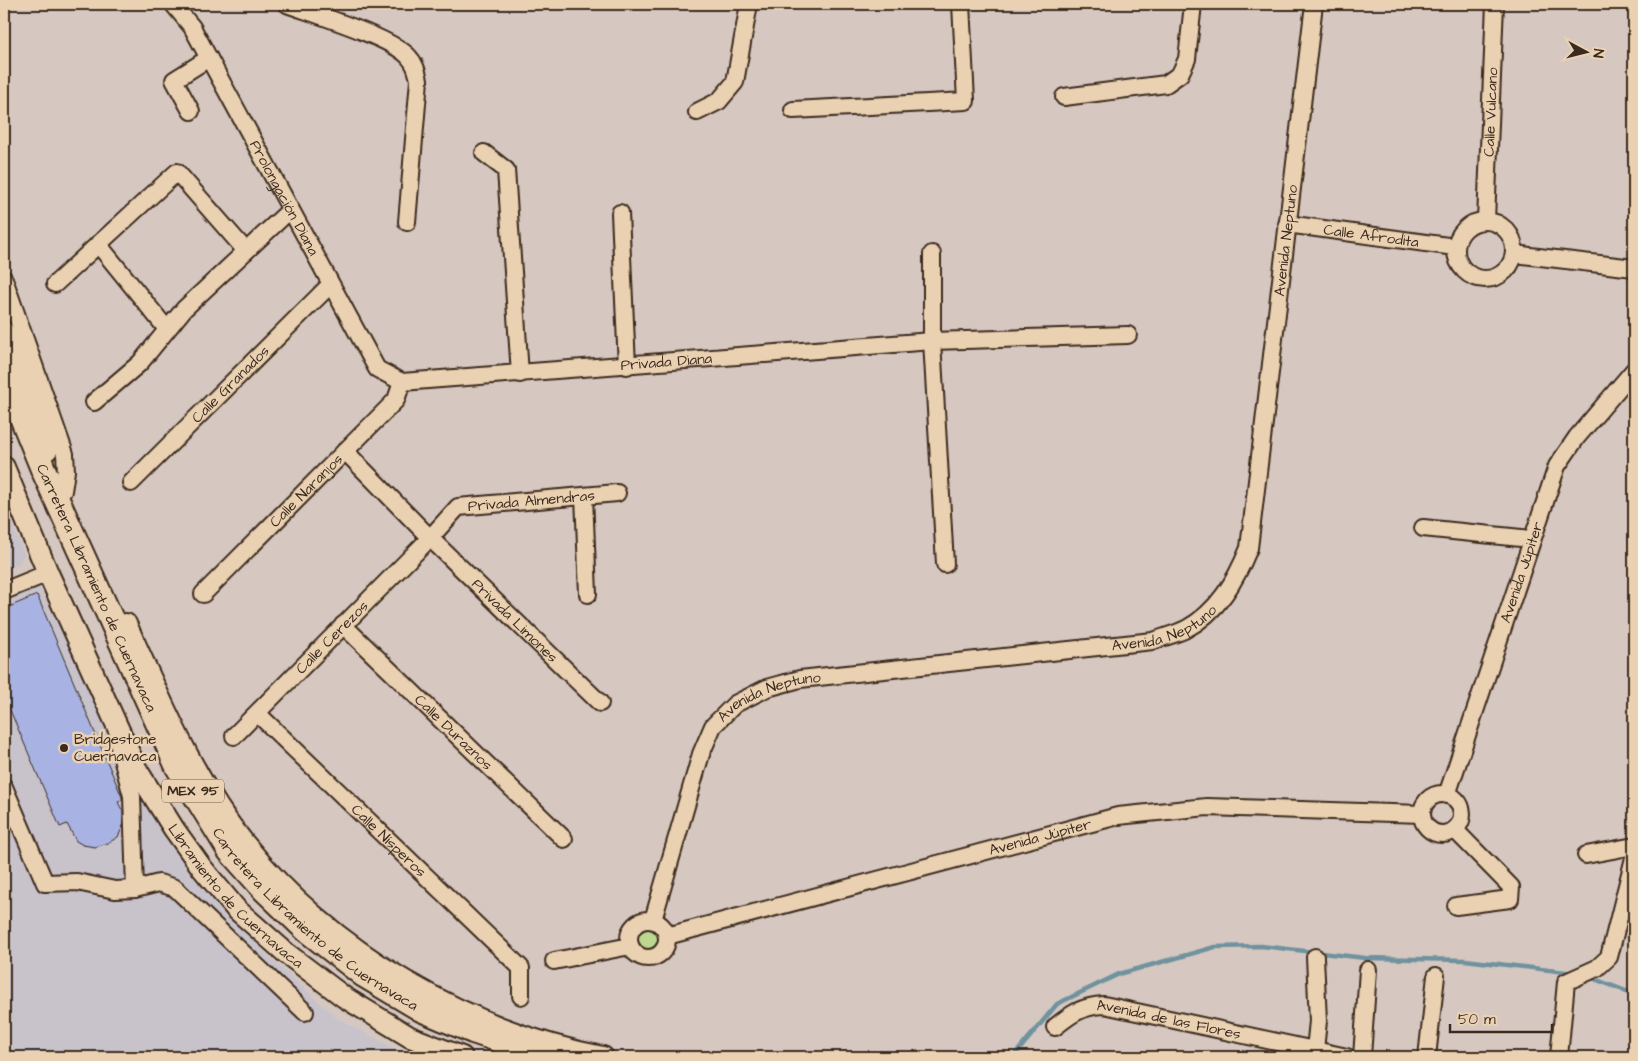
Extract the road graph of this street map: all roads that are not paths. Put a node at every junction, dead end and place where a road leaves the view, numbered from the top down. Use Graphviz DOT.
graph roads {
  1 [pos="173,4"];
  2 [pos="287,4"];
  3 [pos="749,4"];
  4 [pos="961,4"];
  5 [pos="1192,4"];
  6 [pos="1314,4"];
  7 [pos="1495,4"];
  8 [pos="209,58"];
  9 [pos="1064,97"];
  10 [pos="793,110"];
  11 [pos="191,111"];
  12 [pos="697,112"];
  13 [pos="484,153"];
  14 [pos="290,210"];
  15 [pos="620,213"];
  16 [pos="1486,220"];
  17 [pos="407,222"];
  18 [pos="1286,224"];
  19 [pos="98,244"];
  20 [pos="1455,247"];
  21 [pos="246,251"];
  22 [pos="932,254"];
  23 [pos="1514,254"];
  24 [pos="1634,268"];
  25 [pos="4,279"];
  26 [pos="55,284"];
  27 [pos="330,285"];
  28 [pos="166,328"];
  29 [pos="4,332"];
  30 [pos="1128,335"];
  31 [pos="932,341"];
  32 [pos="626,366"];
  33 [pos="1634,370"];
  34 [pos="4,373"];
  35 [pos="520,374"];
  36 [pos="402,382"];
  37 [pos="94,402"];
  38 [pos="4,415"];
  39 [pos="345,451"];
  40 [pos="4,467"];
  41 [pos="131,483"];
  42 [pos="63,491"];
  43 [pos="617,493"];
  44 [pos="584,496"];
  45 [pos="1423,528"];
  46 [pos="430,538"];
  47 [pos="1531,539"];
  48 [pos="945,564"];
  49 [pos="48,573"];
  50 [pos="4,591"];
  51 [pos="202,594"];
  52 [pos="588,594"];
  53 [pos="68,616"];
  54 [pos="343,625"];
  55 [pos="600,703"];
  56 [pos="258,714"];
  57 [pos="234,736"];
  58 [pos="4,787"];
  59 [pos="1447,795"];
  60 [pos="1422,814"];
  61 [pos="1455,830"];
  62 [pos="564,839"];
  63 [pos="1634,846"];
  64 [pos="1586,855"];
  65 [pos="1634,858"];
  66 [pos="135,888"];
  67 [pos="1456,906"];
  68 [pos="653,920"];
  69 [pos="668,936"];
  70 [pos="630,946"];
  71 [pos="1315,956"];
  72 [pos="554,961"];
  73 [pos="1368,970"];
  74 [pos="1436,976"];
  75 [pos="520,996"];
  76 [pos="305,1012"];
  77 [pos="1055,1027"];
  78 [pos="1315,1050"];
  79 [pos="462,1057"];
  80 [pos="504,1057"];
  81 [pos="551,1057"];
  82 [pos="603,1057"];
  83 [pos="1347,1057"];
  84 [pos="1362,1057"];
  85 [pos="1427,1057"];
  86 [pos="1558,1057"];
  1 -- 8 [label="street, Prolongación Diana"];
  2 -- 17 [label="street"];
  3 -- 12 [label="street"];
  4 -- 10 [label="street"];
  5 -- 9 [label="street"];
  6 -- 18 [label="street, Avenida Neptuno"];
  7 -- 16 [label="street, Calle Vulcano"];
  8 -- 11 [label="street"];
  8 -- 14 [label="street, Prolongación Diana"];
  13 -- 35 [label="street"];
  14 -- 21 [label="street"];
  14 -- 27 [label="street, Prolongación Diana"];
  15 -- 32 [label="street"];
  16 -- 20 [label="street"];
  16 -- 23 [label="street"];
  18 -- 20 [label="street, Calle Afrodita"];
  18 -- 68 [label="street, Avenida Neptuno"];
  19 -- 21 [label="street"];
  19 -- 26 [label="street"];
  19 -- 28 [label="street"];
  20 -- 23 [label="street"];
  21 -- 28 [label="street"];
  22 -- 31 [label="street"];
  23 -- 24 [label="street"];
  25 -- 42 [label="street"];
  27 -- 36 [label="street, Prolongación Diana"];
  27 -- 41 [label="street, Calle Granados"];
  28 -- 37 [label="street"];
  29 -- 42 [label="main road, MEX 95"];
  30 -- 31 [label="street, Privada Diana"];
  31 -- 32 [label="street, Privada Diana"];
  31 -- 48 [label="street"];
  32 -- 35 [label="street, Privada Diana"];
  33 -- 47 [label="street, Avenida Júpiter"];
  34 -- 81 [label="highway, Carretera Libramiento de Cuernavaca / MEX 95"];
  35 -- 36 [label="street, Privada Diana"];
  36 -- 39 [label="street, Calle Naranjos"];
  38 -- 80 [label="highway, Carretera Libramiento de Cuernavaca / MEX 95"];
  39 -- 46 [label="street, Privada Limones"];
  39 -- 51 [label="street, Calle Naranjos"];
  40 -- 49 [label="main road, Libramiento de Cuernavaca / MEX 95"];
  42 -- 82 [label="main road, MEX 95"];
  43 -- 44 [label="street, Privada Almendras"];
  44 -- 46 [label="street, Privada Almendras"];
  44 -- 52 [label="street"];
  45 -- 47 [label="street"];
  46 -- 54 [label="street, Calle Cerezos"];
  46 -- 55 [label="street, Privada Limones"];
  47 -- 59 [label="street, Avenida Júpiter"];
  49 -- 50 [label="street"];
  49 -- 53 [label="main road, Libramiento de Cuernavaca / MEX 95"];
  53 -- 66 [label="street"];
  53 -- 79 [label="main road, Libramiento de Cuernavaca / MEX 95"];
  54 -- 56 [label="street, Calle Cerezos"];
  54 -- 62 [label="street, Calle Duraznos"];
  56 -- 57 [label="street, Calle Cerezos"];
  56 -- 75 [label="street, Calle Nísperos"];
  58 -- 66 [label="street"];
  59 -- 60 [label="street"];
  59 -- 61 [label="street"];
  60 -- 61 [label="street"];
  60 -- 69 [label="street, Avenida Júpiter"];
  61 -- 67 [label="street"];
  63 -- 64 [label="street"];
  65 -- 86 [label="street"];
  66 -- 76 [label="street"];
  68 -- 69 [label="street"];
  68 -- 70 [label="street"];
  69 -- 70 [label="street"];
  70 -- 72 [label="street"];
  71 -- 78 [label="street"];
  73 -- 84 [label="street"];
  74 -- 85 [label="street"];
  77 -- 78 [label="street, Avenida de las Flores"];
  78 -- 83 [label="street, Avenida de las Flores"];
}
